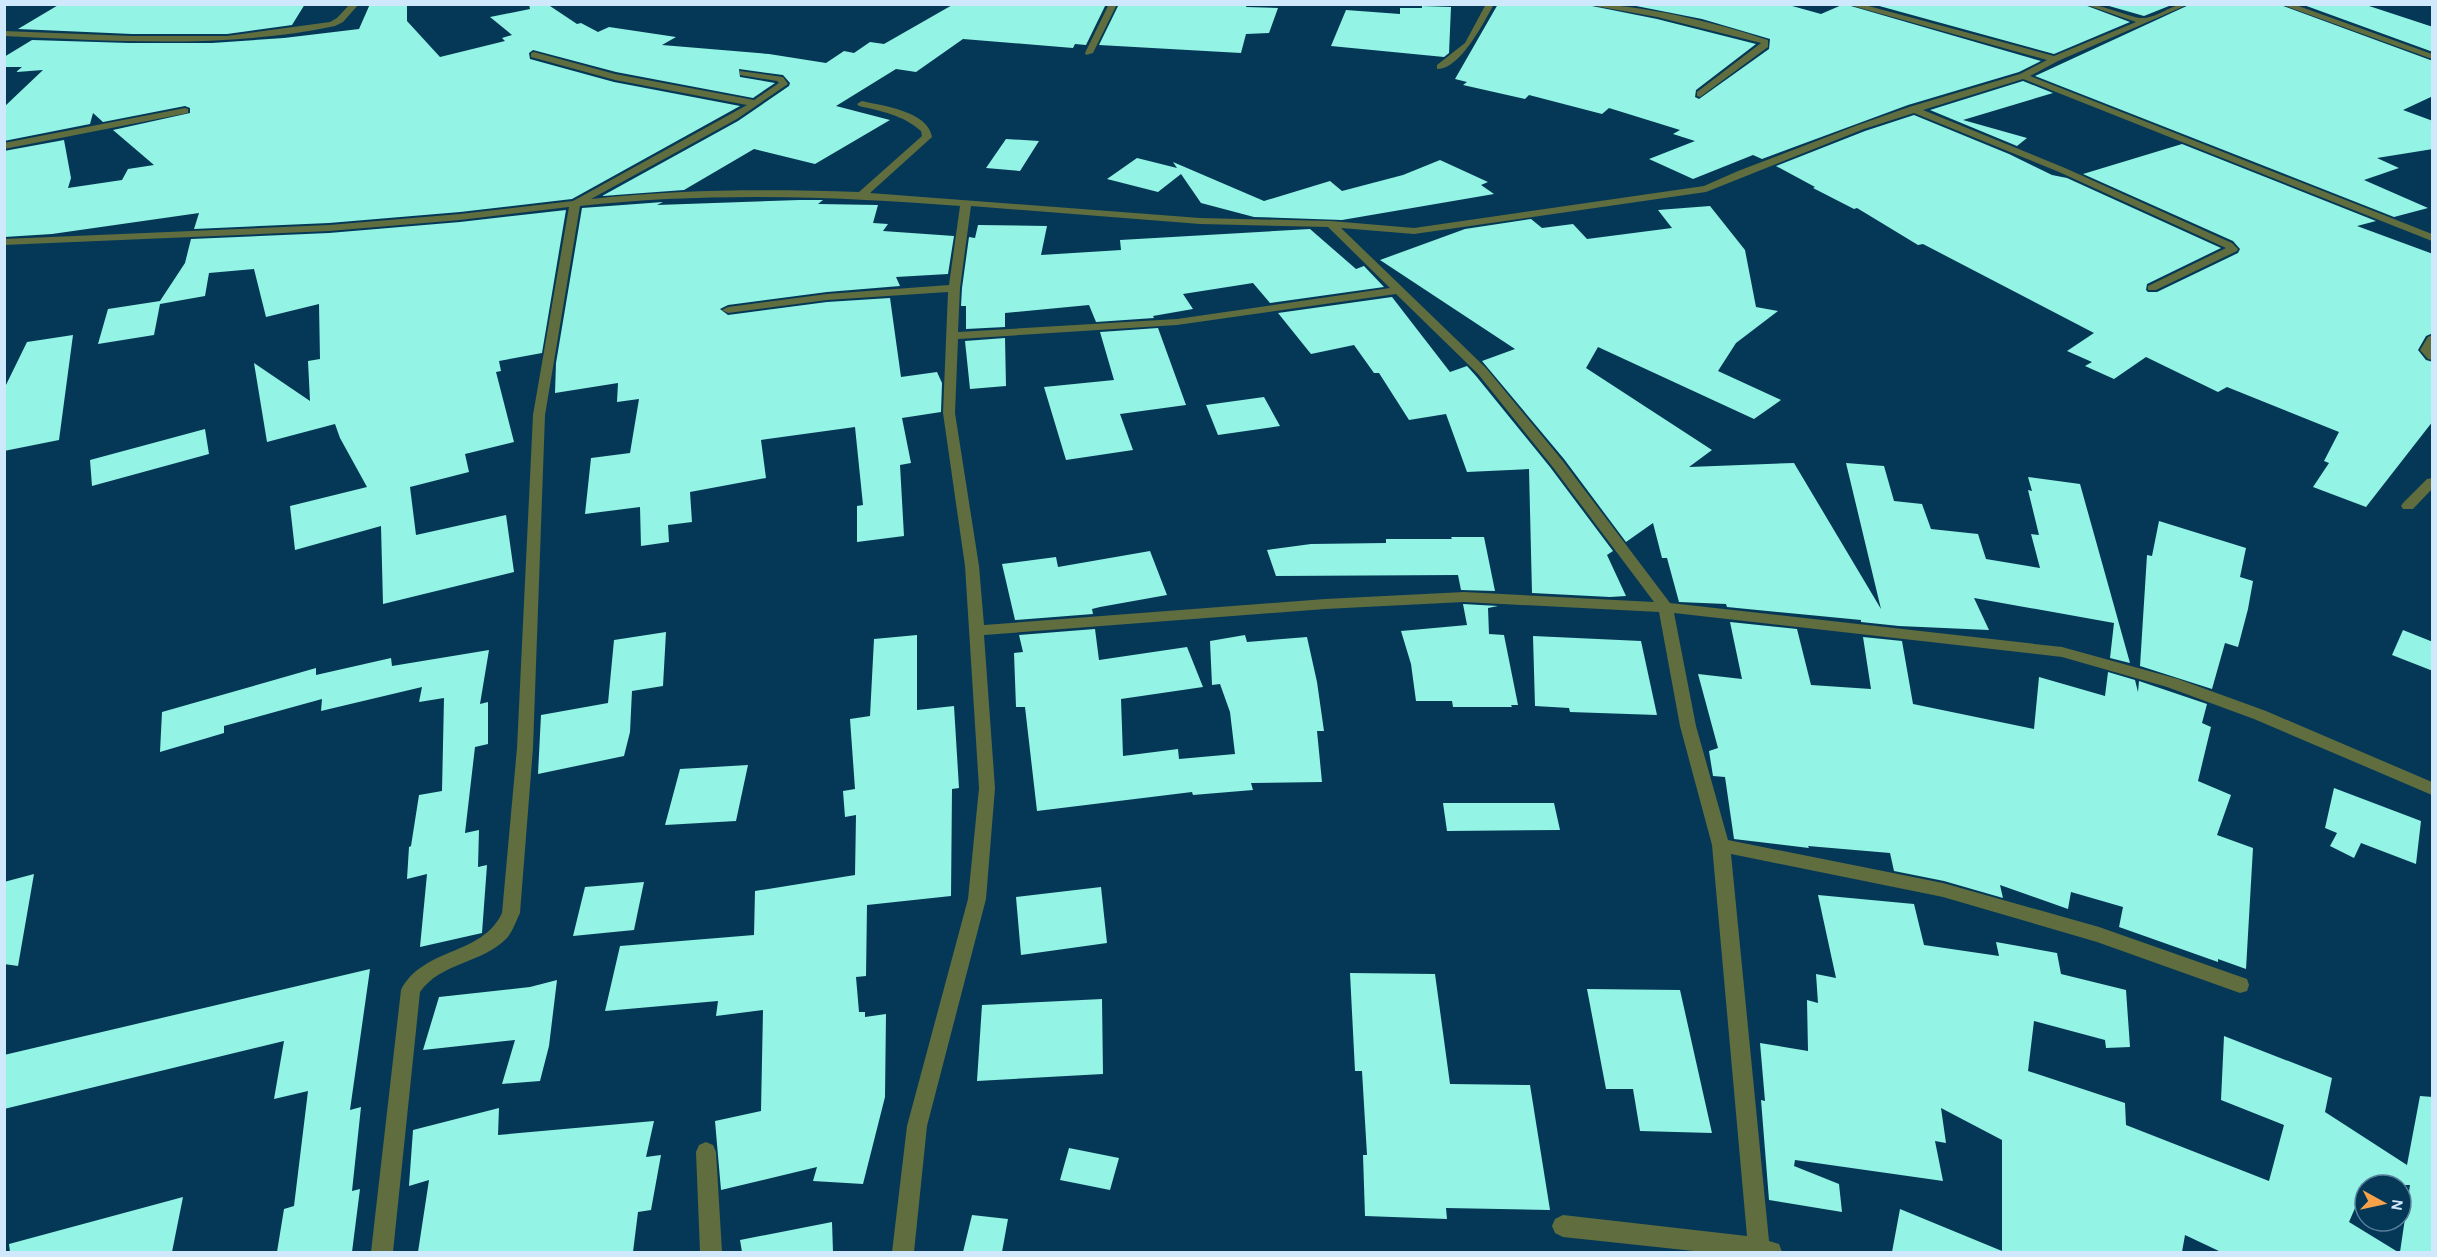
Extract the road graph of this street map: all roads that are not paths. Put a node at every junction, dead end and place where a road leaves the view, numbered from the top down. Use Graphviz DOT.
graph roads {
  1 [pos="355,4"];
  2 [pos="1113,4"];
  3 [pos="1490,4"];
  4 [pos="1588,4"];
  5 [pos="1850,4"];
  6 [pos="2088,4"];
  7 [pos="2185,4"];
  8 [pos="2284,4"];
  9 [pos="2143,21"];
  10 [pos="4,33"];
  11 [pos="1089,53"];
  12 [pos="534,55"];
  13 [pos="2433,57"];
  14 [pos="2055,59"];
  15 [pos="1440,67"];
  16 [pos="743,73"];
  17 [pos="2023,76"];
  18 [pos="1700,94"];
  19 [pos="753,103"];
  20 [pos="862,104"];
  21 [pos="1912,109"];
  22 [pos="185,111"];
  23 [pos="4,146"];
  24 [pos="861,195"];
  25 [pos="966,203"];
  26 [pos="575,204"];
  27 [pos="1331,224"];
  28 [pos="2432,238"];
  29 [pos="4,242"];
  30 [pos="954,288"];
  31 [pos="2152,288"];
  32 [pos="1397,290"];
  33 [pos="728,310"];
  34 [pos="953,336"];
  35 [pos="2433,339"];
  36 [pos="2433,356"];
  37 [pos="2433,482"];
  38 [pos="2408,506"];
  39 [pos="1666,607"];
  40 [pos="977,631"];
  41 [pos="2433,789"];
  42 [pos="1721,845"];
  43 [pos="2240,985"];
  44 [pos="706,1152"];
  45 [pos="1563,1226"];
  46 [pos="1763,1251"];
  47 [pos="382,1252"];
  48 [pos="711,1252"];
  49 [pos="903,1252"];
  1 -- 10 [label="street"];
  2 -- 11 [label="street"];
  3 -- 15 [label="street"];
  4 -- 18 [label="street"];
  5 -- 14 [label="street"];
  6 -- 9 [label="street"];
  7 -- 9 [label="street"];
  8 -- 13 [label="street"];
  9 -- 14 [label="street"];
  12 -- 19 [label="street"];
  14 -- 17 [label="street"];
  16 -- 19 [label="street"];
  17 -- 21 [label="street"];
  17 -- 28 [label="street"];
  19 -- 26 [label="street"];
  20 -- 24 [label="street"];
  21 -- 27 [label="street"];
  21 -- 31 [label="street"];
  22 -- 23 [label="street"];
  24 -- 25 [label="street"];
  24 -- 26 [label="street"];
  25 -- 27 [label="street"];
  25 -- 30 [label="street"];
  26 -- 29 [label="street"];
  26 -- 47 [label="street"];
  27 -- 32 [label="street"];
  30 -- 33 [label="street"];
  30 -- 34 [label="street"];
  32 -- 34 [label="street"];
  32 -- 39 [label="street"];
  34 -- 40 [label="street"];
  35 -- 36 [label="street"];
  37 -- 38 [label="street"];
  39 -- 40 [label="street"];
  39 -- 41 [label="street"];
  39 -- 42 [label="street"];
  40 -- 49 [label="street"];
  42 -- 43 [label="street"];
  42 -- 46 [label="street"];
  44 -- 48 [label="street"];
  45 -- 46 [label="street"];
}
